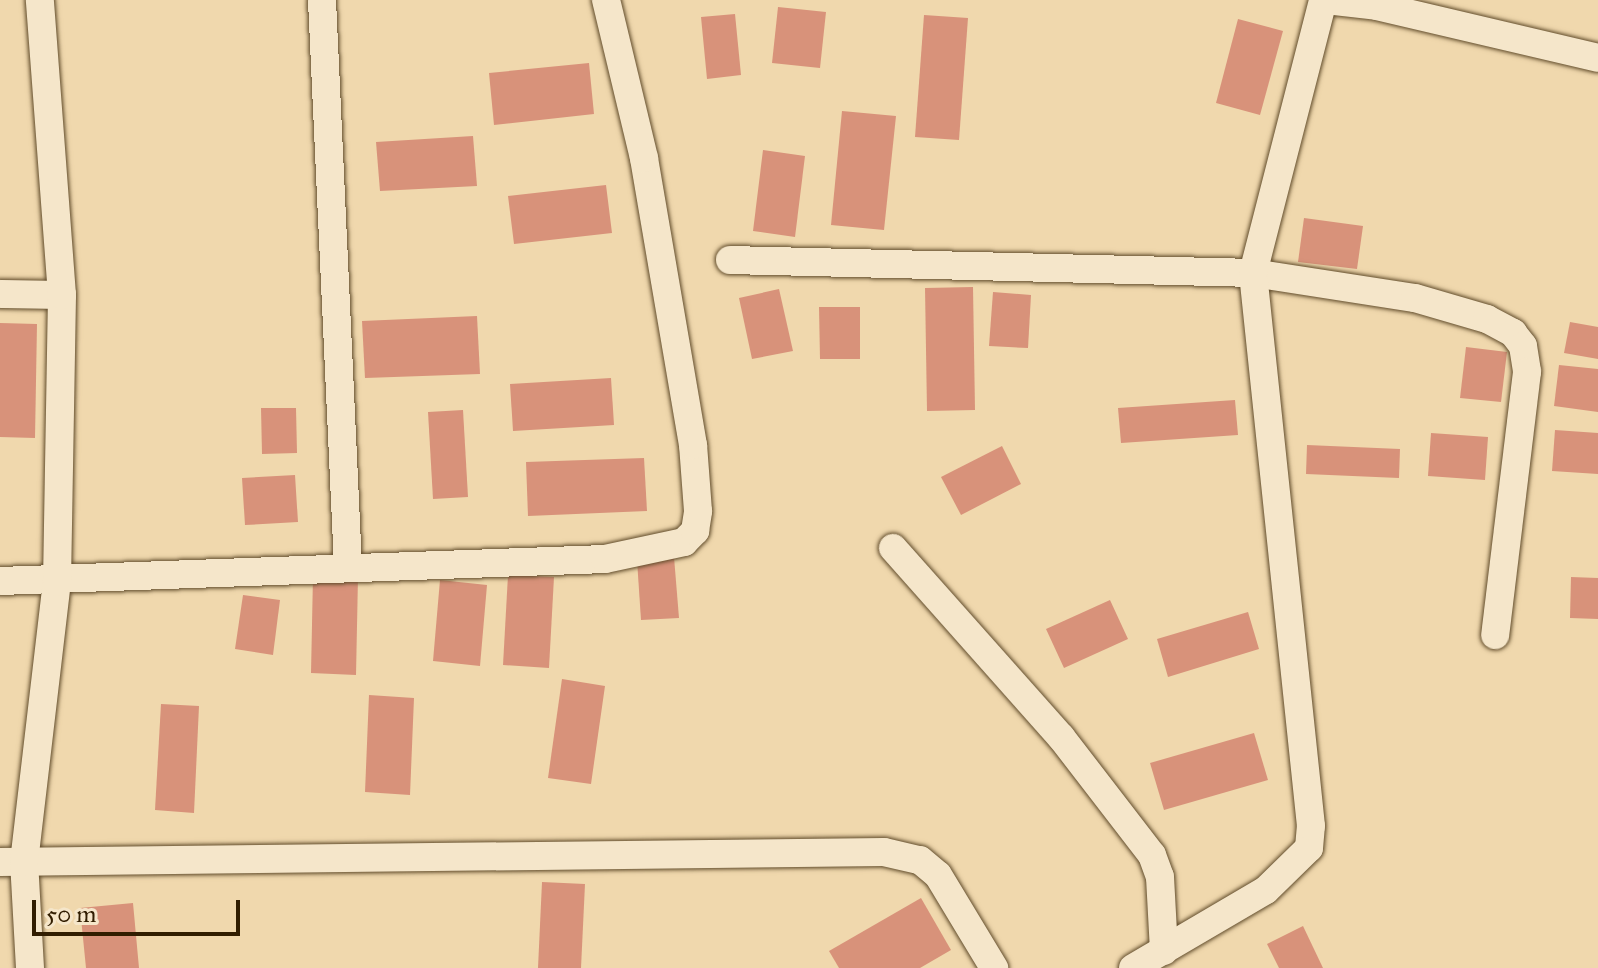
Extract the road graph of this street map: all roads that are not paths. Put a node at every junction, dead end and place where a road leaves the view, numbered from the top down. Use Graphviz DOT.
graph roads {
  1 [pos="40,0"];
  2 [pos="322,0"];
  3 [pos="606,0"];
  4 [pos="1324,0"];
  5 [pos="1377,3"];
  6 [pos="1598,58"];
  7 [pos="730,260"];
  8 [pos="1253,273"];
  9 [pos="0,294"];
  10 [pos="62,295"];
  11 [pos="893,548"];
  12 [pos="348,567"];
  13 [pos="0,581"];
  14 [pos="57,582"];
  15 [pos="1495,635"];
  16 [pos="12,862"];
  17 [pos="1164,951"];
  18 [pos="30,968"];
  19 [pos="994,968"];
  20 [pos="1133,968"];
  1 -- 10 [label="street"];
  2 -- 12 [label="street"];
  3 -- 12 [label="street"];
  4 -- 5 [label="street"];
  4 -- 8 [label="street"];
  5 -- 6 [label="street"];
  7 -- 8 [label="street"];
  8 -- 15 [label="street"];
  8 -- 17 [label="street"];
  9 -- 10 [label="street"];
  10 -- 14 [label="street"];
  11 -- 17 [label="street"];
  12 -- 14 [label="street"];
  13 -- 14 [label="street"];
  14 -- 16 [label="street"];
  16 -- 18 [label="street"];
  16 -- 19 [label="street"];
  17 -- 20 [label="street"];
}
